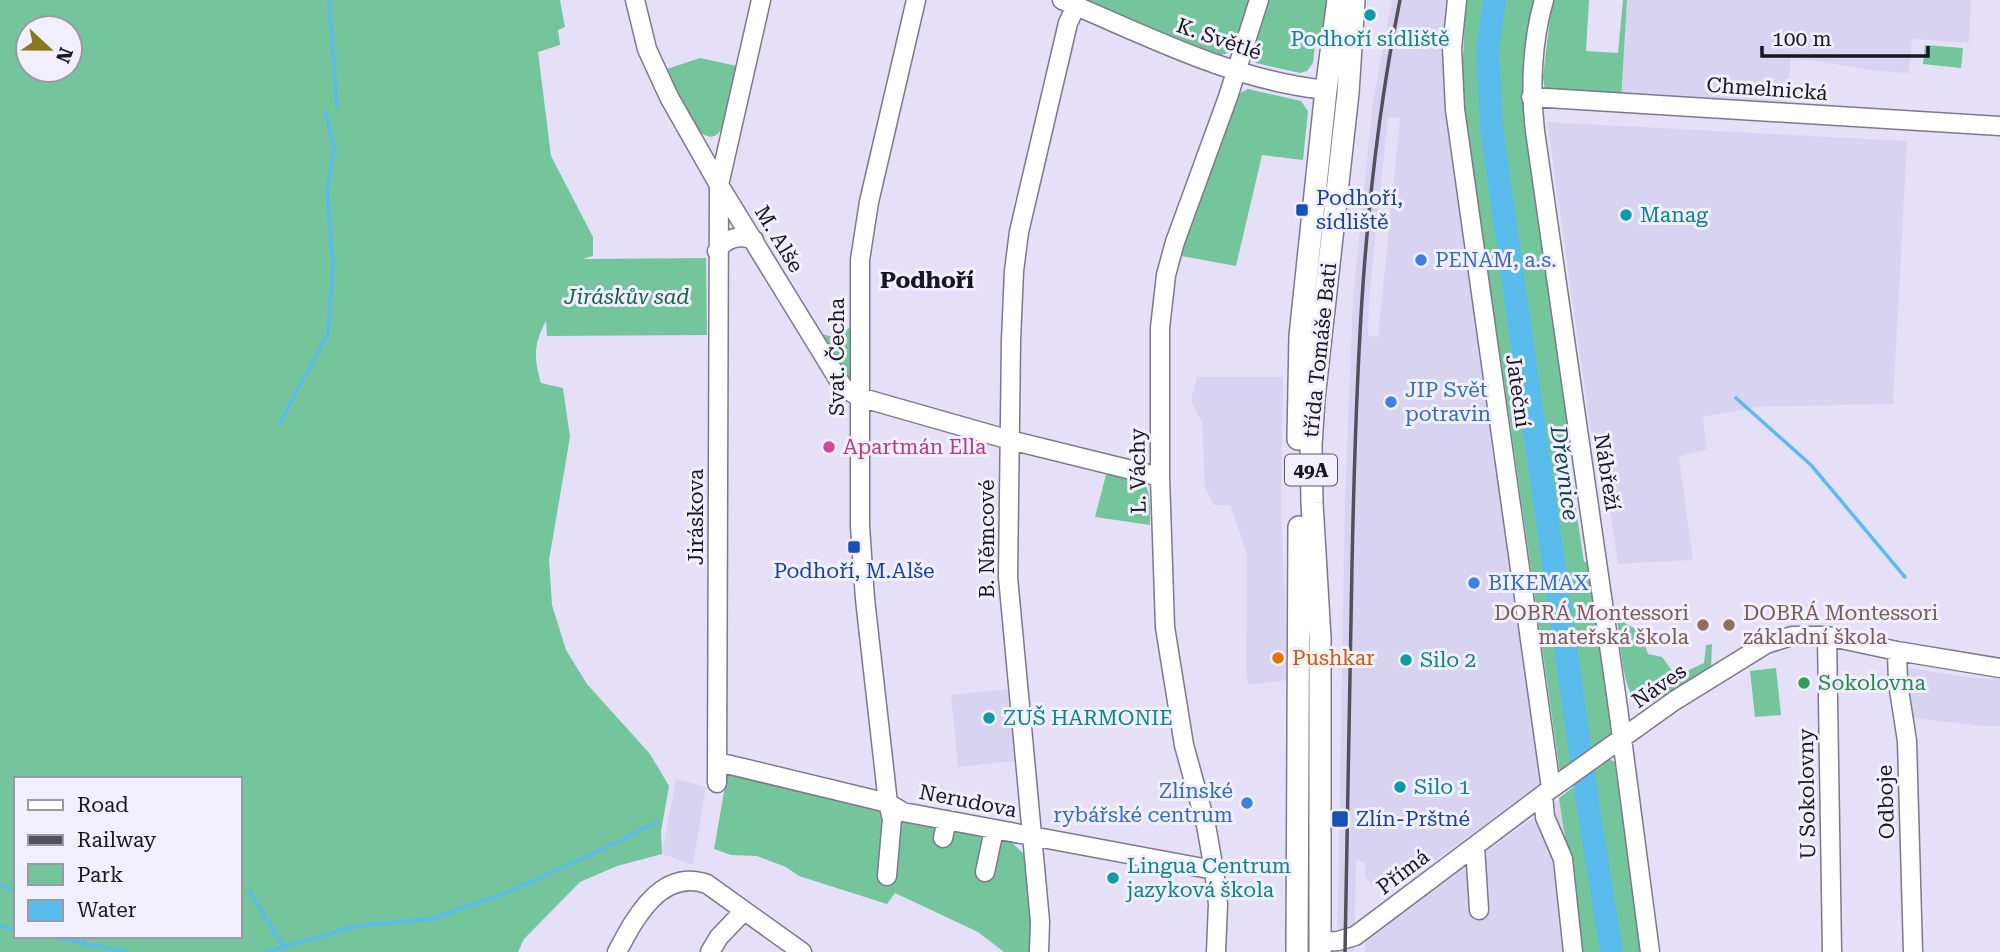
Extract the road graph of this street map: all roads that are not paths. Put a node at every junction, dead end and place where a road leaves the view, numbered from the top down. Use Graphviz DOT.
graph roads {
  1 [pos="635,0"];
  2 [pos="761,0"];
  3 [pos="916,0"];
  4 [pos="1259,0"];
  5 [pos="1338,0"];
  6 [pos="1354,0"];
  7 [pos="1457,0"];
  8 [pos="1544,0"];
  9 [pos="1069,3"];
  10 [pos="1236,72"];
  11 [pos="1326,90"];
  12 [pos="1348,93"];
  13 [pos="1531,97"];
  14 [pos="2000,126"];
  15 [pos="732,128"];
  16 [pos="688,132"];
  17 [pos="719,185"];
  18 [pos="754,240"];
  19 [pos="717,251"];
  20 [pos="859,397"];
  21 [pos="1010,440"];
  22 [pos="1160,477"];
  23 [pos="1827,636"];
  24 [pos="1897,651"];
  25 [pos="2000,662"];
  26 [pos="1980,666"];
  27 [pos="2000,668"];
  28 [pos="1615,744"];
  29 [pos="718,762"];
  30 [pos="717,783"];
  31 [pos="1551,788"];
  32 [pos="888,803"];
  33 [pos="994,830"];
  34 [pos="1032,837"];
  35 [pos="1475,846"];
  36 [pos="1214,870"];
  37 [pos="985,872"];
  38 [pos="887,876"];
  39 [pos="1479,910"];
  40 [pos="743,912"];
  41 [pos="1298,947"];
  42 [pos="1321,947"];
  43 [pos="617,952"];
  44 [pos="709,952"];
  45 [pos="802,952"];
  46 [pos="1039,952"];
  47 [pos="1216,952"];
  48 [pos="1573,952"];
  49 [pos="1650,952"];
  50 [pos="1832,952"];
  51 [pos="1913,952"];
  1 -- 16 [label="street, M. Alše"];
  2 -- 15 [label="street, Jiráskova"];
  3 -- 20 [label="street, Svat. Čecha"];
  4 -- 10 [label="street, L. Váchy"];
  5 -- 11 [label="main road, třída Tomáše Bati / 49A"];
  6 -- 12 [label="main road, třída Tomáše Bati / 49A"];
  7 -- 31 [label="street, Jateční"];
  8 -- 13 [label="street, Nábřeží"];
  9 -- 10 [label="street, K. Světlé"];
  9 -- 21 [label="street, B. Němcové"];
  10 -- 11 [label="street, K. Světlé"];
  10 -- 22 [label="street, L. Váchy"];
  11 -- 12 [label="main road"];
  11 -- 41 [label="main road, třída Tomáše Bati / 49A"];
  12 -- 42 [label="main road, třída Tomáše Bati / 49A"];
  13 -- 14 [label="street, Chmelnická"];
  13 -- 28 [label="street, Nábřeží"];
  15 -- 16 [label="street"];
  15 -- 17 [label="street, Jiráskova"];
  16 -- 17 [label="street, M. Alše"];
  17 -- 18 [label="street, M. Alše"];
  17 -- 19 [label="street, Jiráskova"];
  18 -- 19 [label="street"];
  18 -- 20 [label="street, M. Alše"];
  19 -- 29 [label="street, Jiráskova"];
  20 -- 21 [label="street, M. Alše"];
  20 -- 32 [label="street, Svat. Čecha"];
  21 -- 22 [label="street, M. Alše"];
  21 -- 34 [label="street, B. Němcové"];
  22 -- 36 [label="street, L. Váchy"];
  23 -- 24 [label="street, Náves"];
  23 -- 28 [label="street, Náves"];
  23 -- 50 [label="street, U Sokolovny"];
  24 -- 26 [label="street, Náves"];
  24 -- 51 [label="street, Odboje"];
  25 -- 26 [label="street, Náves"];
  26 -- 27 [label="street, Náves"];
  28 -- 31 [label="street, Přímá"];
  28 -- 49 [label="street, Nábřeží"];
  29 -- 30 [label="street, Jiráskova"];
  29 -- 32 [label="street, Nerudova"];
  31 -- 35 [label="street, Přímá"];
  31 -- 48 [label="street, Jateční"];
  32 -- 33 [label="street, Nerudova"];
  32 -- 38 [label="street, Svat. Čecha"];
  33 -- 34 [label="street, Nerudova"];
  33 -- 37 [label="street"];
  34 -- 36 [label="street, Nerudova"];
  34 -- 46 [label="street, B. Němcové"];
  35 -- 39 [label="street"];
  35 -- 42 [label="street, Přímá"];
  36 -- 47 [label="street, L. Váchy"];
  40 -- 43 [label="street"];
  40 -- 44 [label="street"];
  40 -- 45 [label="street"];
  41 -- 42 [label="main road"];
}
